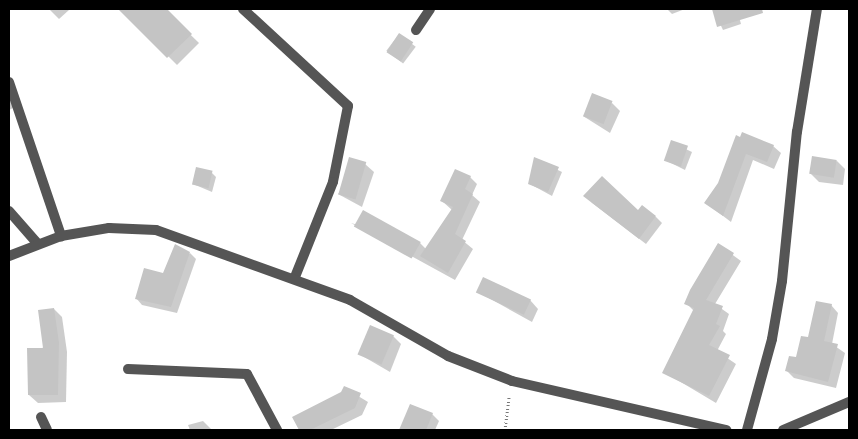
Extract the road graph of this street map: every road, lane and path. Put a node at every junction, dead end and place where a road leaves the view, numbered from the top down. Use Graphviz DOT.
graph roads {
  1 [pos="243,9"];
  2 [pos="430,9"];
  3 [pos="817,9"];
  4 [pos="416,30"];
  5 [pos="9,82"];
  6 [pos="9,211"];
  7 [pos="61,236"];
  8 [pos="37,243"];
  9 [pos="9,256"];
  10 [pos="295,277"];
  11 [pos="128,369"];
  12 [pos="512,381"];
  13 [pos="849,402"];
  14 [pos="41,417"];
  15 [pos="47,430"];
  16 [pos="276,430"];
  17 [pos="505,430"];
  18 [pos="726,430"];
  19 [pos="747,430"];
  20 [pos="784,430"];
  1 -- 10 [label="street"];
  2 -- 4 [label="street"];
  3 -- 19 [label="street"];
  5 -- 7 [label="street"];
  6 -- 8 [label="street"];
  7 -- 8 [label="street"];
  7 -- 10 [label="street"];
  8 -- 9 [label="street"];
  10 -- 12 [label="street"];
  11 -- 16 [label="street"];
  12 -- 17 [label="path"];
  12 -- 18 [label="street"];
  13 -- 20 [label="street"];
  14 -- 15 [label="street"];
}
